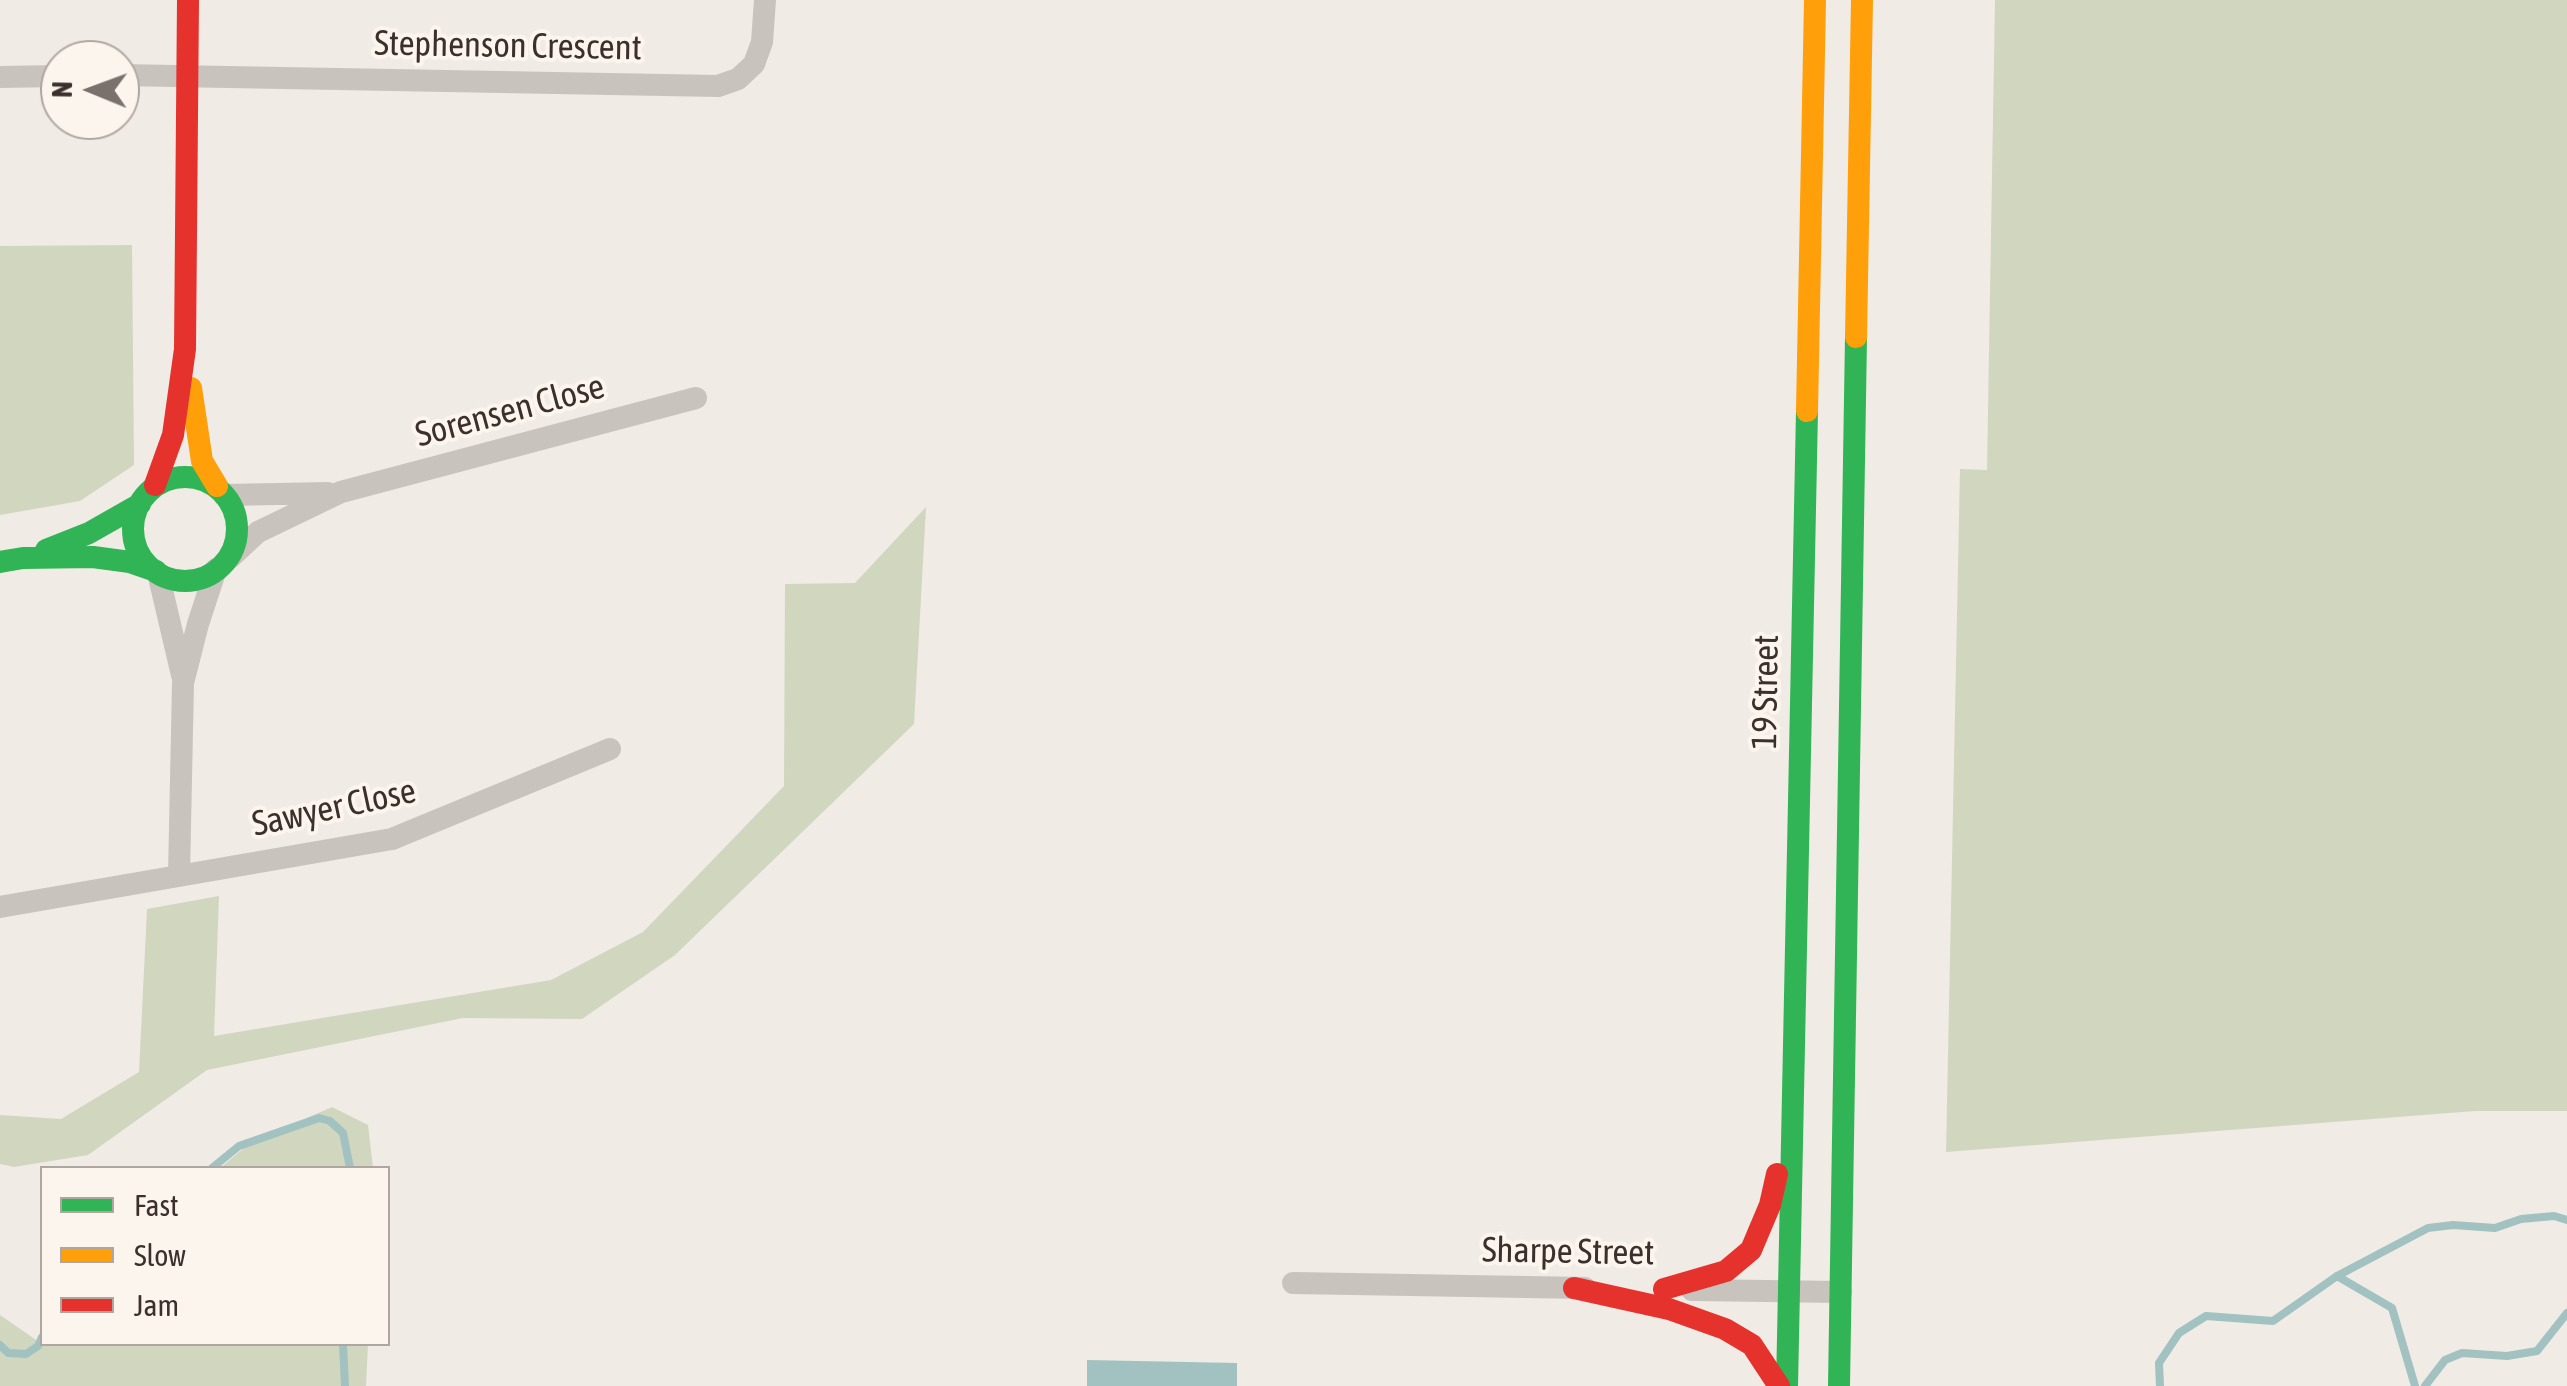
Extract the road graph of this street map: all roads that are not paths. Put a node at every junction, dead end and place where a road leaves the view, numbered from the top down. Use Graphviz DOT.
graph roads {
  1 [pos="188,0"];
  2 [pos="766,0"];
  3 [pos="1815,0"];
  4 [pos="1862,0"];
  5 [pos="188,75"];
  6 [pos="40,76"];
  7 [pos="140,76"];
  8 [pos="0,77"];
  9 [pos="185,348"];
  10 [pos="696,398"];
  11 [pos="155,485"];
  12 [pos="220,490"];
  13 [pos="341,492"];
  14 [pos="140,504"];
  15 [pos="12,560"];
  16 [pos="223,564"];
  17 [pos="157,572"];
  18 [pos="183,684"];
  19 [pos="610,749"];
  20 [pos="179,875"];
  21 [pos="0,907"];
  22 [pos="1792,1096"];
  23 [pos="1294,1283"];
  24 [pos="1574,1288"];
  25 [pos="1664,1289"];
  26 [pos="1788,1292"];
  27 [pos="1841,1292"];
  28 [pos="1783,1386"];
  29 [pos="1839,1386"];
  1 -- 5 [label="main road"];
  2 -- 5 [label="street, Stephenson Crescent"];
  3 -- 22 [label="main road, 19 Street"];
  4 -- 27 [label="main road"];
  5 -- 7 [label="street, Stephenson Crescent"];
  5 -- 9 [label="main road"];
  6 -- 8 [label="street"];
  9 -- 11 [label="main road"];
  9 -- 12 [label="main road"];
  10 -- 13 [label="street, Sorensen Close"];
  11 -- 12 [label="main road"];
  11 -- 14 [label="main road"];
  12 -- 13 [label="street, Sorensen Close"];
  12 -- 16 [label="main road"];
  13 -- 16 [label="street, Sorensen Close"];
  14 -- 15 [label="main road"];
  14 -- 17 [label="main road"];
  15 -- 17 [label="main road"];
  16 -- 17 [label="main road"];
  16 -- 18 [label="street"];
  17 -- 18 [label="street"];
  18 -- 20 [label="street"];
  19 -- 20 [label="street, Sawyer Close"];
  20 -- 21 [label="street, Sawyer Close"];
  22 -- 25 [label="main road"];
  22 -- 26 [label="main road, 19 Street"];
  23 -- 24 [label="street, Sharpe Street"];
  24 -- 25 [label="street, Sharpe Street"];
  24 -- 28 [label="main road"];
  25 -- 26 [label="street, Sharpe Street"];
  26 -- 27 [label="street, Sharpe Street"];
  26 -- 28 [label="main road, 19 Street"];
  27 -- 29 [label="main road"];
}
